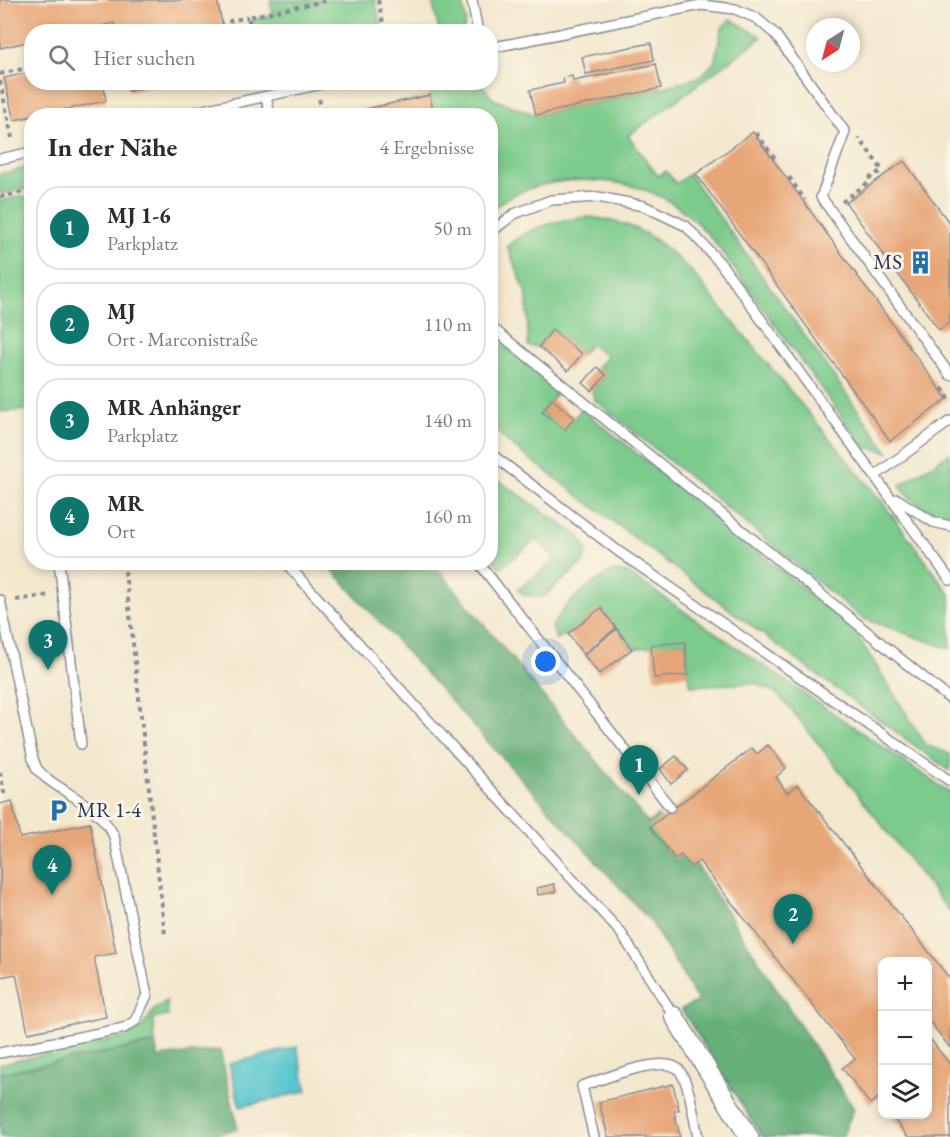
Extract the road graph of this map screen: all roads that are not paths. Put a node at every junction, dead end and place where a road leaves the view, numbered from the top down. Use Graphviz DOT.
graph roads {
  1 [pos="472,0"];
  2 [pos="736,4"];
  3 [pos="476,24"];
  4 [pos="498,46"];
  5 [pos="296,90"];
  6 [pos="266,97"];
  7 [pos="214,108"];
  8 [pos="268,108"];
  9 [pos="24,154"];
  10 [pos="0,159"];
  11 [pos="498,227"];
  12 [pos="498,332"];
  13 [pos="950,375"];
  14 [pos="950,422"];
  15 [pos="498,459"];
  16 [pos="876,475"];
  17 [pos="888,493"];
  18 [pos="950,526"];
  19 [pos="60,570"];
  20 [pos="292,570"];
  21 [pos="484,570"];
  22 [pos="950,580"];
  23 [pos="0,602"];
  24 [pos="950,699"];
  25 [pos="81,744"];
  26 [pos="950,782"];
  27 [pos="670,807"];
  28 [pos="674,1016"];
  29 [pos="0,1053"];
  30 [pos="594,1137"];
  31 [pos="698,1137"];
  32 [pos="749,1137"];
  1 -- 3 [label="lane"];
  2 -- 4 [label="lane"];
  2 -- 13 [label="lane"];
  5 -- 6 [label="lane"];
  6 -- 7 [label="lane"];
  6 -- 8 [label="lane"];
  9 -- 10 [label="lane"];
  11 -- 16 [label="lane"];
  12 -- 24 [label="lane"];
  14 -- 16 [label="lane"];
  15 -- 26 [label="lane"];
  16 -- 17 [label="lane"];
  17 -- 18 [label="lane"];
  17 -- 22 [label="lane"];
  19 -- 25 [label="lane"];
  20 -- 28 [label="lane"];
  21 -- 27 [label="lane"];
  23 -- 29 [label="lane"];
  28 -- 32 [label="street"];
  30 -- 31 [label="lane"];
}
